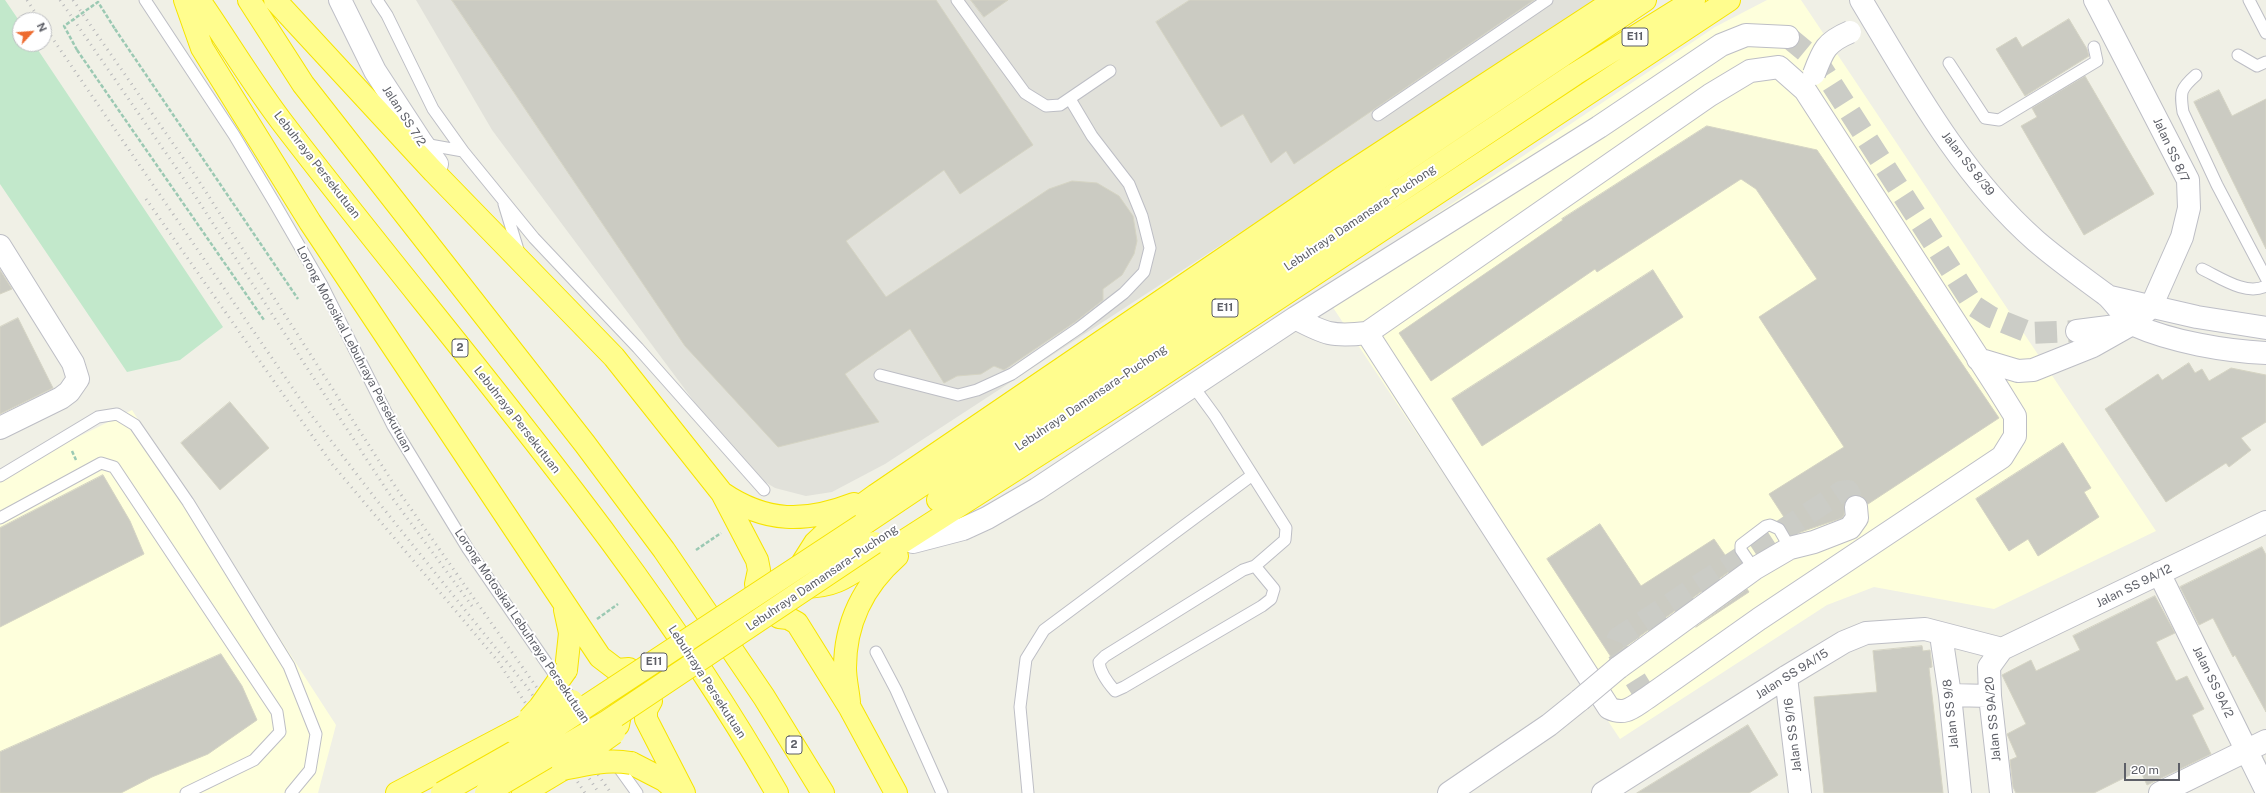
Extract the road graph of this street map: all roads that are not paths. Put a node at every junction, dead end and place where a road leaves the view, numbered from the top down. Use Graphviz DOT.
graph roads {
  1 [pos="145,0"];
  2 [pos="185,0"];
  3 [pos="199,0"];
  4 [pos="249,0"];
  5 [pos="275,0"];
  6 [pos="340,0"];
  7 [pos="377,0"];
  8 [pos="957,0"];
  9 [pos="1547,0"];
  10 [pos="1615,0"];
  11 [pos="1645,0"];
  12 [pos="1694,0"];
  13 [pos="1729,0"];
  14 [pos="1861,0"];
  15 [pos="2095,0"];
  16 [pos="2249,0"];
  17 [pos="1873,19"];
  18 [pos="2266,32"];
  19 [pos="1788,37"];
  20 [pos="2094,47"];
  21 [pos="2238,55"];
  22 [pos="1949,62"];
  23 [pos="2266,62"];
  24 [pos="1110,71"];
  25 [pos="2196,75"];
  26 [pos="1809,82"];
  27 [pos="1070,99"];
  28 [pos="1378,115"];
  29 [pos="422,144"];
  30 [pos="463,151"];
  31 [pos="503,200"];
  32 [pos="274,202"];
  33 [pos="310,222"];
  34 [pos="482,222"];
  35 [pos="0,246"];
  36 [pos="521,261"];
  37 [pos="2202,270"];
  38 [pos="2266,278"];
  39 [pos="2266,286"];
  40 [pos="2110,297"];
  41 [pos="2151,307"];
  42 [pos="1295,318"];
  43 [pos="2132,324"];
  44 [pos="2266,328"];
  45 [pos="2077,331"];
  46 [pos="1367,333"];
  47 [pos="2266,353"];
  48 [pos="1978,359"];
  49 [pos="2026,371"];
  50 [pos="880,375"];
  51 [pos="1193,386"];
  52 [pos="1997,387"];
  53 [pos="0,428"];
  54 [pos="0,476"];
  55 [pos="1251,476"];
  56 [pos="764,490"];
  57 [pos="722,493"];
  58 [pos="876,495"];
  59 [pos="1856,507"];
  60 [pos="951,509"];
  61 [pos="0,518"];
  62 [pos="2266,522"];
  63 [pos="913,542"];
  64 [pos="1790,548"];
  65 [pos="1255,566"];
  66 [pos="1754,569"];
  67 [pos="2159,573"];
  68 [pos="756,584"];
  69 [pos="794,586"];
  70 [pos="564,604"];
  71 [pos="779,617"];
  72 [pos="1941,634"];
  73 [pos="2002,649"];
  74 [pos="876,652"];
  75 [pos="629,668"];
  76 [pos="1786,677"];
  77 [pos="1950,695"];
  78 [pos="625,696"];
  79 [pos="1990,696"];
  80 [pos="850,708"];
  81 [pos="649,710"];
  82 [pos="517,730"];
  83 [pos="2266,741"];
  84 [pos="2247,751"];
  85 [pos="557,772"];
  86 [pos="2266,790"];
  87 [pos="186,793"];
  88 [pos="291,793"];
  89 [pos="397,793"];
  90 [pos="442,793"];
  91 [pos="486,793"];
  92 [pos="523,793"];
  93 [pos="637,793"];
  94 [pos="679,793"];
  95 [pos="684,793"];
  96 [pos="777,793"];
  97 [pos="823,793"];
  98 [pos="896,793"];
  99 [pos="942,793"];
  100 [pos="1028,793"];
  101 [pos="1449,793"];
  102 [pos="1603,793"];
  103 [pos="1800,793"];
  104 [pos="1960,793"];
  105 [pos="2000,793"];
  106 [pos="2160,793"];
  1 -- 32 [label="lane, Lorong Motosikal Lebuhraya Persekutuan"];
  2 -- 33 [label="highway"];
  3 -- 96 [label="highway, Lebuhraya Persekutuan / 2"];
  4 -- 97 [label="highway, 2"];
  5 -- 34 [label="highway"];
  6 -- 29 [label="street, Jalan SS 7/2"];
  7 -- 30 [label="lane"];
  8 -- 27 [label="lane"];
  9 -- 28 [label="lane"];
  10 -- 58 [label="highway"];
  11 -- 90 [label="highway, Lebuhraya Damansara–Puchong / E11, bridge"];
  12 -- 91 [label="highway, Lebuhraya Damansara–Puchong / E11, bridge"];
  13 -- 60 [label="highway"];
  14 -- 17 [label="street, Jalan SS 8/39"];
  15 -- 41 [label="street, Jalan SS 8/7"];
  16 -- 18 [label="lane"];
  17 -- 26 [label="street, bridge"];
  17 -- 40 [label="street, Jalan SS 8/39"];
  19 -- 42 [label="street"];
  20 -- 22 [label="lane"];
  21 -- 23 [label="lane"];
  24 -- 27 [label="lane"];
  25 -- 38 [label="lane"];
  26 -- 46 [label="street"];
  26 -- 48 [label="street"];
  27 -- 50 [label="lane"];
  29 -- 30 [label="lane"];
  29 -- 34 [label="street, Jalan SS 7/2"];
  30 -- 31 [label="lane"];
  31 -- 36 [label="lane"];
  31 -- 56 [label="lane"];
  32 -- 33 [label="lane"];
  32 -- 93 [label="lane, Lorong Motosikal Lebuhraya Persekutuan"];
  33 -- 70 [label="highway"];
  34 -- 36 [label="highway"];
  35 -- 53 [label="street"];
  36 -- 57 [label="highway"];
  37 -- 39 [label="lane"];
  40 -- 41 [label="street, Jalan SS 8/39"];
  40 -- 43 [label="street, Jalan SS 8/39"];
  41 -- 43 [label="street"];
  41 -- 44 [label="street, Jalan SS 8/39"];
  42 -- 46 [label="street"];
  42 -- 51 [label="street"];
  43 -- 45 [label="street"];
  43 -- 47 [label="street"];
  43 -- 49 [label="street"];
  46 -- 52 [label="street"];
  48 -- 49 [label="street"];
  48 -- 52 [label="street"];
  49 -- 52 [label="street"];
  51 -- 55 [label="lane"];
  51 -- 63 [label="street"];
  54 -- 88 [label="lane"];
  55 -- 65 [label="lane"];
  55 -- 100 [label="lane"];
  57 -- 58 [label="highway"];
  57 -- 68 [label="highway"];
  58 -- 69 [label="highway"];
  59 -- 64 [label="street"];
  60 -- 63 [label="highway"];
  60 -- 69 [label="highway"];
  61 -- 87 [label="lane"];
  62 -- 67 [label="street, Jalan SS 9A/12"];
  63 -- 80 [label="highway"];
  64 -- 66 [label="street"];
  64 -- 66 [label="lane"];
  65 -- 65 [label="lane"];
  66 -- 101 [label="street, bridge"];
  67 -- 73 [label="street, Jalan SS 9A/12"];
  67 -- 84 [label="street, Jalan SS 9A/2"];
  68 -- 69 [label="highway"];
  68 -- 75 [label="highway"];
  69 -- 71 [label="highway, bridge"];
  70 -- 75 [label="highway"];
  70 -- 82 [label="highway, bridge"];
  71 -- 80 [label="highway"];
  71 -- 81 [label="highway"];
  72 -- 73 [label="street, Jalan SS 9A/15"];
  72 -- 76 [label="street, Jalan SS 9A/15"];
  72 -- 77 [label="street, Jalan SS 9/8"];
  73 -- 79 [label="street, Jalan SS 9A/20"];
  74 -- 99 [label="lane"];
  75 -- 78 [label="highway"];
  76 -- 102 [label="street, Jalan SS 9A/15"];
  76 -- 103 [label="street, Jalan SS 9/16"];
  77 -- 79 [label="street"];
  77 -- 104 [label="street, Jalan SS 9/8"];
  78 -- 81 [label="highway"];
  78 -- 82 [label="highway, bridge"];
  78 -- 85 [label="highway, bridge"];
  79 -- 105 [label="street, Jalan SS 9A/20"];
  80 -- 98 [label="highway"];
  81 -- 95 [label="highway"];
  82 -- 89 [label="highway"];
  83 -- 84 [label="street"];
  84 -- 86 [label="street, Jalan SS 9A/2"];
  84 -- 106 [label="street"];
  85 -- 92 [label="highway"];
  85 -- 94 [label="highway, bridge"];
}
